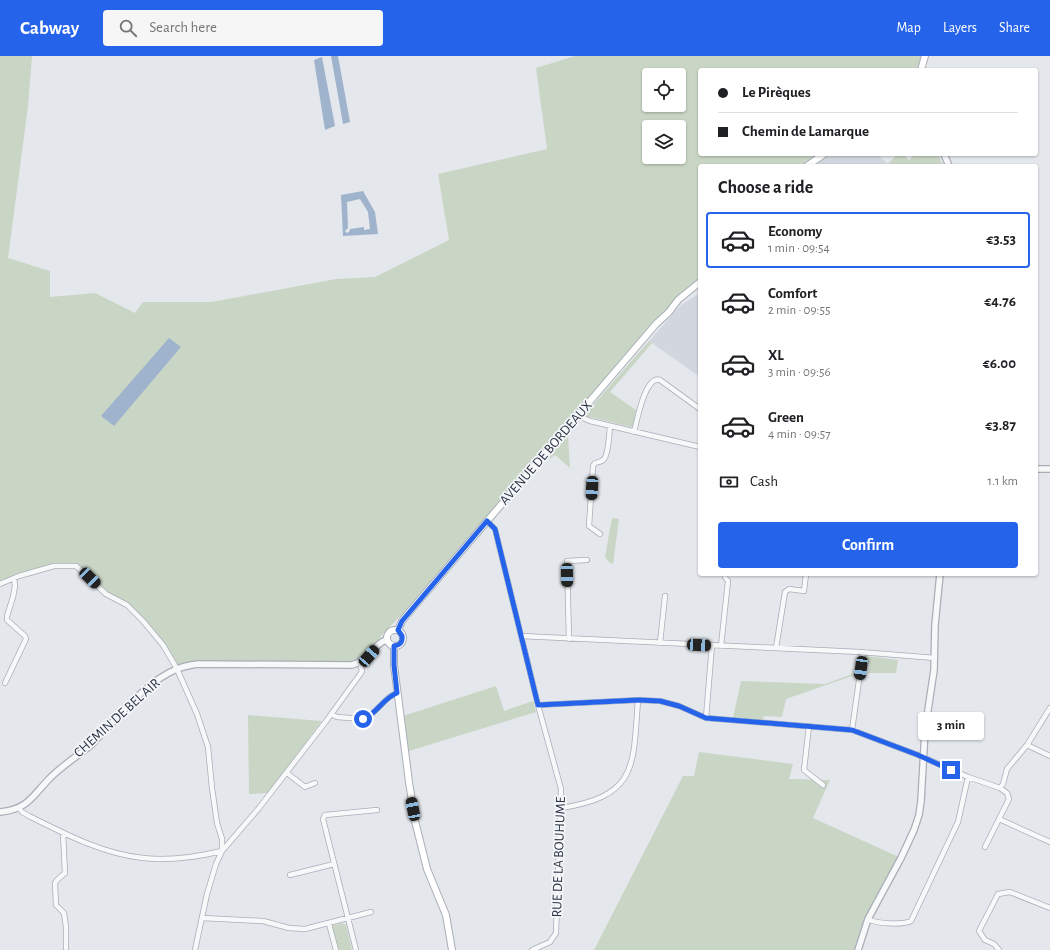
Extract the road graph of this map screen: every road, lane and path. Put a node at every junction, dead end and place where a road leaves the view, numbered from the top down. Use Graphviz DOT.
graph roads {
  1 [pos="925,56"];
  2 [pos="922,68"];
  3 [pos="821,156"];
  4 [pos="810,164"];
  5 [pos="698,284"];
  6 [pos="698,289"];
  7 [pos="669,312"];
  8 [pos="698,408"];
  9 [pos="578,416"];
  10 [pos="610,426"];
  11 [pos="634,432"];
  12 [pos="698,447"];
  13 [pos="1038,469"];
  14 [pos="1050,469"];
  15 [pos="487,521"];
  16 [pos="600,534"];
  17 [pos="587,560"];
  18 [pos="725,576"];
  19 [pos="806,576"];
  20 [pos="940,576"];
  21 [pos="14,578"];
  22 [pos="0,584"];
  23 [pos="665,596"];
  24 [pos="398,630"];
  25 [pos="521,636"];
  26 [pos="569,639"];
  27 [pos="386,640"];
  28 [pos="660,643"];
  29 [pos="712,645"];
  30 [pos="394,646"];
  31 [pos="721,646"];
  32 [pos="776,648"];
  33 [pos="863,652"];
  34 [pos="935,658"];
  35 [pos="360,663"];
  36 [pos="177,669"];
  37 [pos="5,683"];
  38 [pos="397,693"];
  39 [pos="638,700"];
  40 [pos="538,705"];
  41 [pos="1050,708"];
  42 [pos="331,714"];
  43 [pos="706,718"];
  44 [pos="808,726"];
  45 [pos="852,730"];
  46 [pos="1028,745"];
  47 [pos="1050,756"];
  48 [pos="922,758"];
  49 [pos="287,773"];
  50 [pos="968,777"];
  51 [pos="315,783"];
  52 [pos="822,785"];
  53 [pos="1000,788"];
  54 [pos="19,808"];
  55 [pos="561,808"];
  56 [pos="377,810"];
  57 [pos="0,812"];
  58 [pos="999,819"];
  59 [pos="63,833"];
  60 [pos="1050,842"];
  61 [pos="985,847"];
  62 [pos="222,851"];
  63 [pos="334,864"];
  64 [pos="290,875"];
  65 [pos="1050,908"];
  66 [pos="371,912"];
  67 [pos="202,918"];
  68 [pos="348,918"];
  69 [pos="868,919"];
  70 [pos="328,924"];
  71 [pos="66,948"];
  72 [pos="195,950"];
  73 [pos="336,950"];
  74 [pos="356,950"];
  75 [pos="452,950"];
  76 [pos="532,950"];
  77 [pos="858,950"];
  78 [pos="999,950"];
  1 -- 2 [label="main road"];
  3 -- 4 [label="main road"];
  5 -- 7 [label="main road, AVENUE DE BORDEAUX"];
  6 -- 7 [label="main road"];
  7 -- 9 [label="main road, AVENUE DE BORDEAUX"];
  8 -- 11 [label="street"];
  9 -- 10 [label="street"];
  9 -- 15 [label="main road, AVENUE DE BORDEAUX"];
  10 -- 11 [label="street"];
  10 -- 16 [label="street"];
  11 -- 12 [label="street"];
  13 -- 14 [label="street"];
  15 -- 24 [label="main road, AVENUE DE BORDEAUX"];
  15 -- 25 [label="street, RUE DE LA BOUHUME"];
  17 -- 26 [label="street"];
  18 -- 31 [label="street"];
  19 -- 32 [label="street"];
  20 -- 34 [label="street"];
  21 -- 22 [label="street"];
  21 -- 36 [label="street"];
  21 -- 37 [label="street"];
  23 -- 28 [label="street"];
  24 -- 27 [label="main road"];
  24 -- 30 [label="main road"];
  25 -- 26 [label="street"];
  25 -- 40 [label="street, RUE DE LA BOUHUME"];
  26 -- 28 [label="street"];
  27 -- 30 [label="main road"];
  27 -- 35 [label="street"];
  28 -- 29 [label="street"];
  29 -- 31 [label="street"];
  29 -- 43 [label="street"];
  30 -- 38 [label="main road"];
  31 -- 32 [label="street"];
  32 -- 33 [label="street"];
  33 -- 34 [label="street"];
  33 -- 45 [label="street"];
  34 -- 48 [label="street"];
  35 -- 36 [label="street, CHEMIN DE BEL AIR"];
  35 -- 42 [label="street"];
  36 -- 54 [label="street, CHEMIN DE BEL AIR"];
  36 -- 62 [label="street"];
  38 -- 42 [label="street"];
  38 -- 75 [label="main road"];
  39 -- 40 [label="street"];
  39 -- 43 [label="street"];
  39 -- 55 [label="street"];
  40 -- 55 [label="street, RUE DE LA BOUHUME"];
  41 -- 46 [label="street"];
  42 -- 49 [label="street"];
  43 -- 44 [label="street"];
  44 -- 45 [label="street"];
  44 -- 52 [label="street"];
  45 -- 48 [label="street"];
  46 -- 47 [label="street"];
  46 -- 53 [label="street"];
  48 -- 50 [label="street"];
  48 -- 69 [label="street"];
  49 -- 51 [label="street"];
  49 -- 62 [label="street"];
  50 -- 53 [label="street"];
  50 -- 69 [label="street"];
  53 -- 58 [label="street"];
  54 -- 57 [label="street, CHEMIN DE BEL AIR"];
  54 -- 59 [label="street"];
  55 -- 76 [label="street, RUE DE LA BOUHUME"];
  56 -- 63 [label="street"];
  58 -- 60 [label="street"];
  58 -- 61 [label="street"];
  59 -- 62 [label="street"];
  59 -- 71 [label="street"];
  62 -- 67 [label="street"];
  63 -- 64 [label="street"];
  63 -- 68 [label="street"];
  65 -- 78 [label="street"];
  66 -- 68 [label="street"];
  67 -- 70 [label="street"];
  67 -- 72 [label="street"];
  68 -- 70 [label="street"];
  68 -- 74 [label="street"];
  69 -- 77 [label="street"];
  70 -- 73 [label="street"];
}
